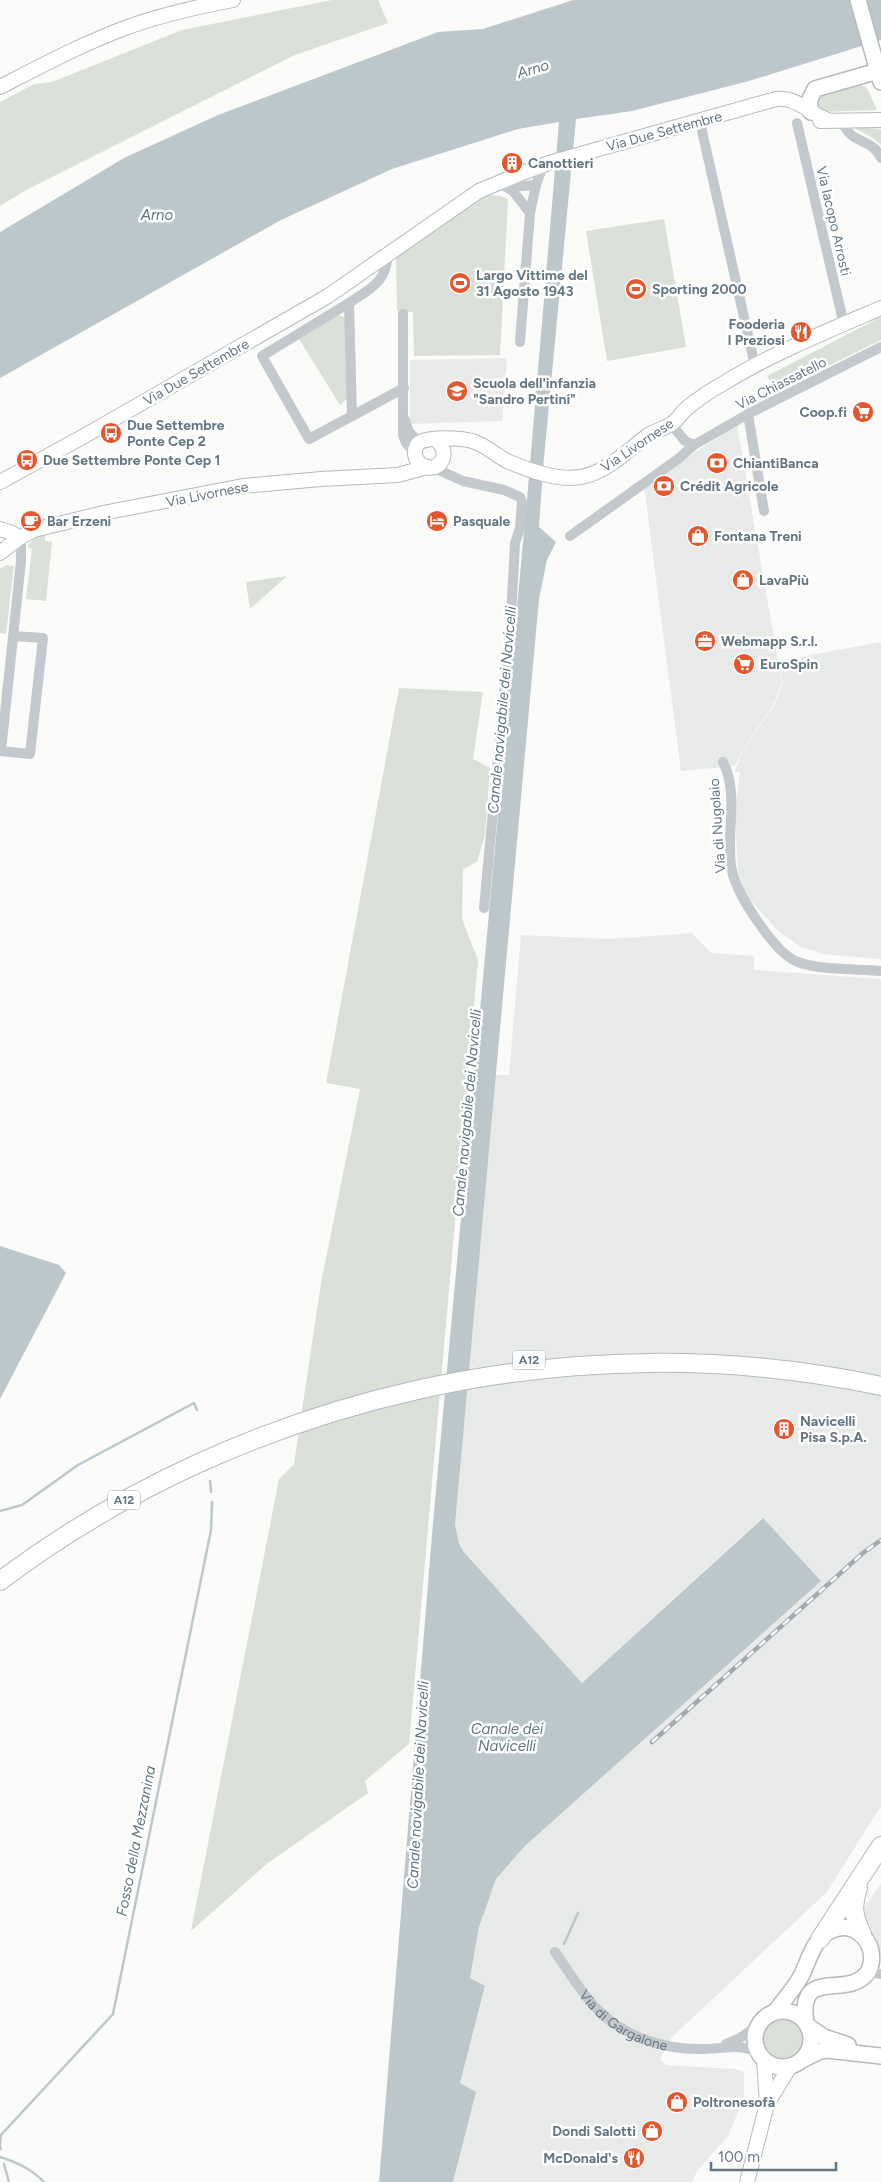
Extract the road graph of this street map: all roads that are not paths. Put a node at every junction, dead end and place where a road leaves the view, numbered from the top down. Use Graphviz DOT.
graph roads {
  1 [pos="233,0"];
  2 [pos="858,0"];
  3 [pos="880,74"];
  4 [pos="0,86"];
  5 [pos="755,106"];
  6 [pos="811,112"];
  7 [pos="835,120"];
  8 [pos="880,120"];
  9 [pos="700,122"];
  10 [pos="797,123"];
  11 [pos="881,158"];
  12 [pos="546,164"];
  13 [pos="503,185"];
  14 [pos="536,185"];
  15 [pos="530,213"];
  16 [pos="388,254"];
  17 [pos="349,303"];
  18 [pos="881,308"];
  19 [pos="403,314"];
  20 [pos="844,325"];
  21 [pos="520,342"];
  22 [pos="881,347"];
  23 [pos="755,366"];
  24 [pos="404,388"];
  25 [pos="748,414"];
  26 [pos="352,416"];
  27 [pos="671,424"];
  28 [pos="420,439"];
  29 [pos="464,440"];
  30 [pos="694,445"];
  31 [pos="415,454"];
  32 [pos="437,462"];
  33 [pos="400,474"];
  34 [pos="0,482"];
  35 [pos="764,511"];
  36 [pos="0,529"];
  37 [pos="570,536"];
  38 [pos="19,538"];
  39 [pos="0,553"];
  40 [pos="13,636"];
  41 [pos="723,762"];
  42 [pos="484,908"];
  43 [pos="881,971"];
  44 [pos="881,1375"];
  45 [pos="881,1386"];
  46 [pos="256,1433"];
  47 [pos="0,1569"];
  48 [pos="0,1582"];
  49 [pos="881,1846"];
  50 [pos="860,1877"];
  51 [pos="862,1934"];
  52 [pos="820,1939"];
  53 [pos="871,1951"];
  54 [pos="555,1952"];
  55 [pos="881,1964"];
  56 [pos="881,1974"];
  57 [pos="862,1978"];
  58 [pos="775,2012"];
  59 [pos="807,2025"];
  60 [pos="758,2026"];
  61 [pos="716,2048"];
  62 [pos="880,2053"];
  63 [pos="762,2056"];
  64 [pos="795,2064"];
  65 [pos="767,2104"];
  66 [pos="747,2182"];
  1 -- 4 [label="main road"];
  2 -- 3 [label="main road"];
  3 -- 6 [label="main road"];
  5 -- 6 [label="main road"];
  5 -- 7 [label="main road"];
  5 -- 9 [label="main road, Via Due Settembre"];
  6 -- 7 [label="main road"];
  7 -- 8 [label="main road"];
  7 -- 11 [label="street"];
  9 -- 12 [label="main road, Via Due Settembre"];
  9 -- 23 [label="street"];
  10 -- 20 [label="street, Via Iacopo Arrosti"];
  12 -- 13 [label="main road, Via Due Settembre"];
  12 -- 14 [label="street"];
  13 -- 14 [label="street"];
  13 -- 15 [label="street"];
  13 -- 16 [label="main road, Via Due Settembre"];
  14 -- 15 [label="street"];
  15 -- 21 [label="street"];
  16 -- 17 [label="street, Via Due Settembre"];
  16 -- 34 [label="main road, Via Due Settembre"];
  17 -- 26 [label="street"];
  17 -- 26 [label="street, Via Due Settembre"];
  18 -- 20 [label="main road, Via Livornese"];
  19 -- 24 [label="street"];
  20 -- 23 [label="main road, Via Livornese"];
  22 -- 25 [label="street, Via Chiassatello"];
  23 -- 27 [label="main road, Via Livornese"];
  24 -- 26 [label="street, Via Due Settembre"];
  24 -- 28 [label="street"];
  25 -- 30 [label="street, Via Chiassatello"];
  25 -- 35 [label="street"];
  27 -- 29 [label="main road, Via Livornese"];
  27 -- 30 [label="street"];
  28 -- 29 [label="main road, Via Livornese"];
  28 -- 31 [label="main road"];
  28 -- 32 [label="main road"];
  29 -- 32 [label="main road, Via Livornese"];
  30 -- 37 [label="street, Via Chiassatello"];
  31 -- 32 [label="main road"];
  31 -- 33 [label="main road"];
  32 -- 33 [label="main road, Via Livornese"];
  32 -- 42 [label="street"];
  33 -- 38 [label="main road, Via Livornese"];
  36 -- 38 [label="main road"];
  38 -- 39 [label="main road, Via Livornese"];
  38 -- 40 [label="street"];
  40 -- 40 [label="street"];
  41 -- 43 [label="street, Via di Nugolaio"];
  44 -- 46 [label="highway, A12"];
  45 -- 46 [label="highway, A12"];
  46 -- 47 [label="highway, A12"];
  46 -- 48 [label="highway, A12"];
  49 -- 50 [label="highway"];
  50 -- 51 [label="highway"];
  50 -- 52 [label="highway"];
  51 -- 52 [label="main road"];
  51 -- 53 [label="main road"];
  52 -- 58 [label="main road"];
  53 -- 55 [label="street"];
  53 -- 57 [label="main road"];
  54 -- 61 [label="street, Via di Gargalone"];
  56 -- 57 [label="street"];
  57 -- 59 [label="main road"];
  58 -- 59 [label="main road"];
  58 -- 60 [label="main road"];
  59 -- 62 [label="main road"];
  59 -- 64 [label="main road"];
  60 -- 61 [label="street, Via di Gargalone"];
  60 -- 63 [label="main road"];
  61 -- 63 [label="street, Via di Gargalone"];
  62 -- 64 [label="main road"];
  63 -- 64 [label="main road"];
  63 -- 65 [label="main road"];
  64 -- 65 [label="main road"];
  65 -- 66 [label="main road"];
}
